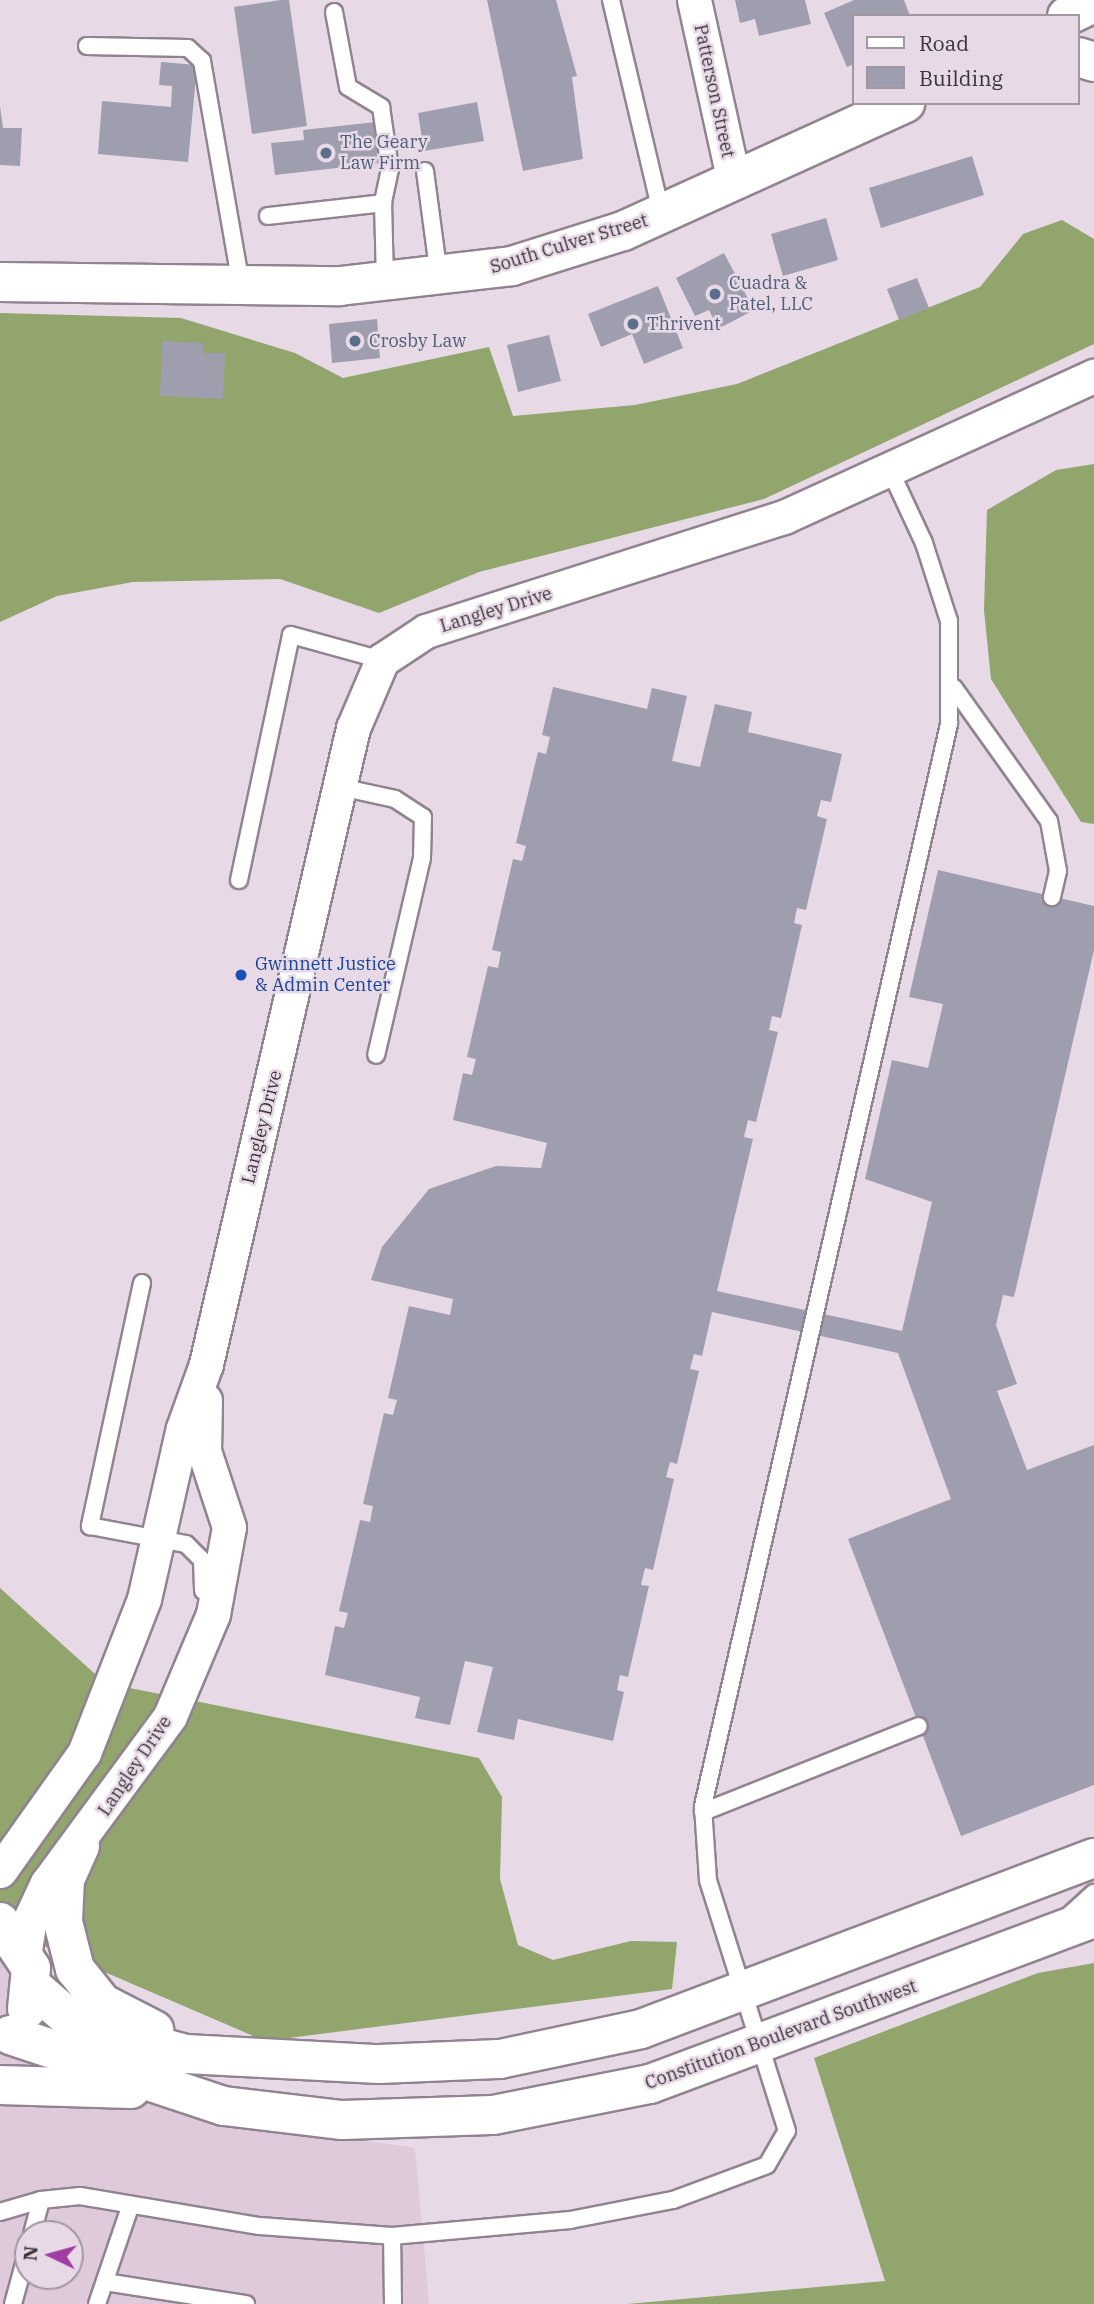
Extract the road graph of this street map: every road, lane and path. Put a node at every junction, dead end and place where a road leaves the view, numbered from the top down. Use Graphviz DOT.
graph roads {
  1 [pos="611,0"];
  2 [pos="694,0"];
  3 [pos="1094,3"];
  4 [pos="334,12"];
  5 [pos="1071,14"];
  6 [pos="87,46"];
  7 [pos="901,105"];
  8 [pos="425,171"];
  9 [pos="734,182"];
  10 [pos="383,203"];
  11 [pos="662,215"];
  12 [pos="268,216"];
  13 [pos="439,278"];
  14 [pos="0,282"];
  15 [pos="385,284"];
  16 [pos="242,285"];
  17 [pos="1094,376"];
  18 [pos="890,470"];
  19 [pos="382,660"];
  20 [pos="954,688"];
  21 [pos="340,787"];
  22 [pos="239,880"];
  23 [pos="1052,897"];
  24 [pos="376,1055"];
  25 [pos="142,1283"];
  26 [pos="206,1364"];
  27 [pos="158,1540"];
  28 [pos="186,1677"];
  29 [pos="919,1726"];
  30 [pos="703,1812"];
  31 [pos="80,1846"];
  32 [pos="1094,1858"];
  33 [pos="0,1871"];
  34 [pos="1094,1893"];
  35 [pos="1094,1918"];
  36 [pos="0,1922"];
  37 [pos="1051,1934"];
  38 [pos="29,1968"];
  39 [pos="743,1992"];
  40 [pos="5,2039"];
  41 [pos="758,2045"];
  42 [pos="281,2062"];
  43 [pos="0,2085"];
  44 [pos="169,2091"];
  45 [pos="41,2200"];
  46 [pos="130,2207"];
  47 [pos="0,2212"];
  48 [pos="36,2220"];
  49 [pos="392,2236"];
  50 [pos="104,2282"];
  51 [pos="97,2304"];
  52 [pos="246,2304"];
  53 [pos="393,2304"];
  1 -- 11 [label="lane"];
  2 -- 9 [label="street, Patterson Street"];
  3 -- 5 [label="street"];
  4 -- 10 [label="lane"];
  6 -- 16 [label="lane"];
  7 -- 9 [label="street, South Culver Street"];
  8 -- 13 [label="lane"];
  9 -- 11 [label="street, South Culver Street"];
  10 -- 12 [label="lane"];
  10 -- 15 [label="lane"];
  11 -- 13 [label="street, South Culver Street"];
  13 -- 15 [label="street, South Culver Street"];
  14 -- 16 [label="street, South Culver Street"];
  15 -- 16 [label="street, South Culver Street"];
  17 -- 18 [label="street, Langley Drive"];
  18 -- 19 [label="street, Langley Drive"];
  18 -- 20 [label="lane"];
  19 -- 21 [label="street, Langley Drive"];
  19 -- 22 [label="lane"];
  20 -- 23 [label="lane"];
  20 -- 30 [label="lane"];
  21 -- 24 [label="lane"];
  21 -- 26 [label="street, Langley Drive"];
  25 -- 27 [label="lane"];
  26 -- 27 [label="street, Langley Drive"];
  26 -- 28 [label="street, Langley Drive"];
  27 -- 28 [label="lane"];
  27 -- 33 [label="street, Langley Drive"];
  28 -- 31 [label="street, Langley Drive"];
  29 -- 30 [label="lane"];
  30 -- 39 [label="lane"];
  31 -- 38 [label="street, Langley Drive"];
  31 -- 42 [label="street"];
  32 -- 39 [label="street"];
  34 -- 37 [label="lane"];
  35 -- 37 [label="street, Constitution Boulevard Southwest"];
  36 -- 38 [label="street"];
  37 -- 41 [label="street, Constitution Boulevard Southwest"];
  38 -- 40 [label="street"];
  38 -- 42 [label="street"];
  39 -- 41 [label="lane"];
  39 -- 42 [label="street"];
  40 -- 44 [label="street, Constitution Boulevard Southwest"];
  41 -- 44 [label="street, Constitution Boulevard Southwest"];
  41 -- 49 [label="lane"];
  43 -- 44 [label="street"];
  45 -- 46 [label="lane"];
  45 -- 47 [label="lane"];
  45 -- 48 [label="lane"];
  46 -- 49 [label="lane"];
  46 -- 50 [label="lane"];
  49 -- 53 [label="lane"];
  50 -- 51 [label="lane"];
  50 -- 52 [label="lane"];
}
